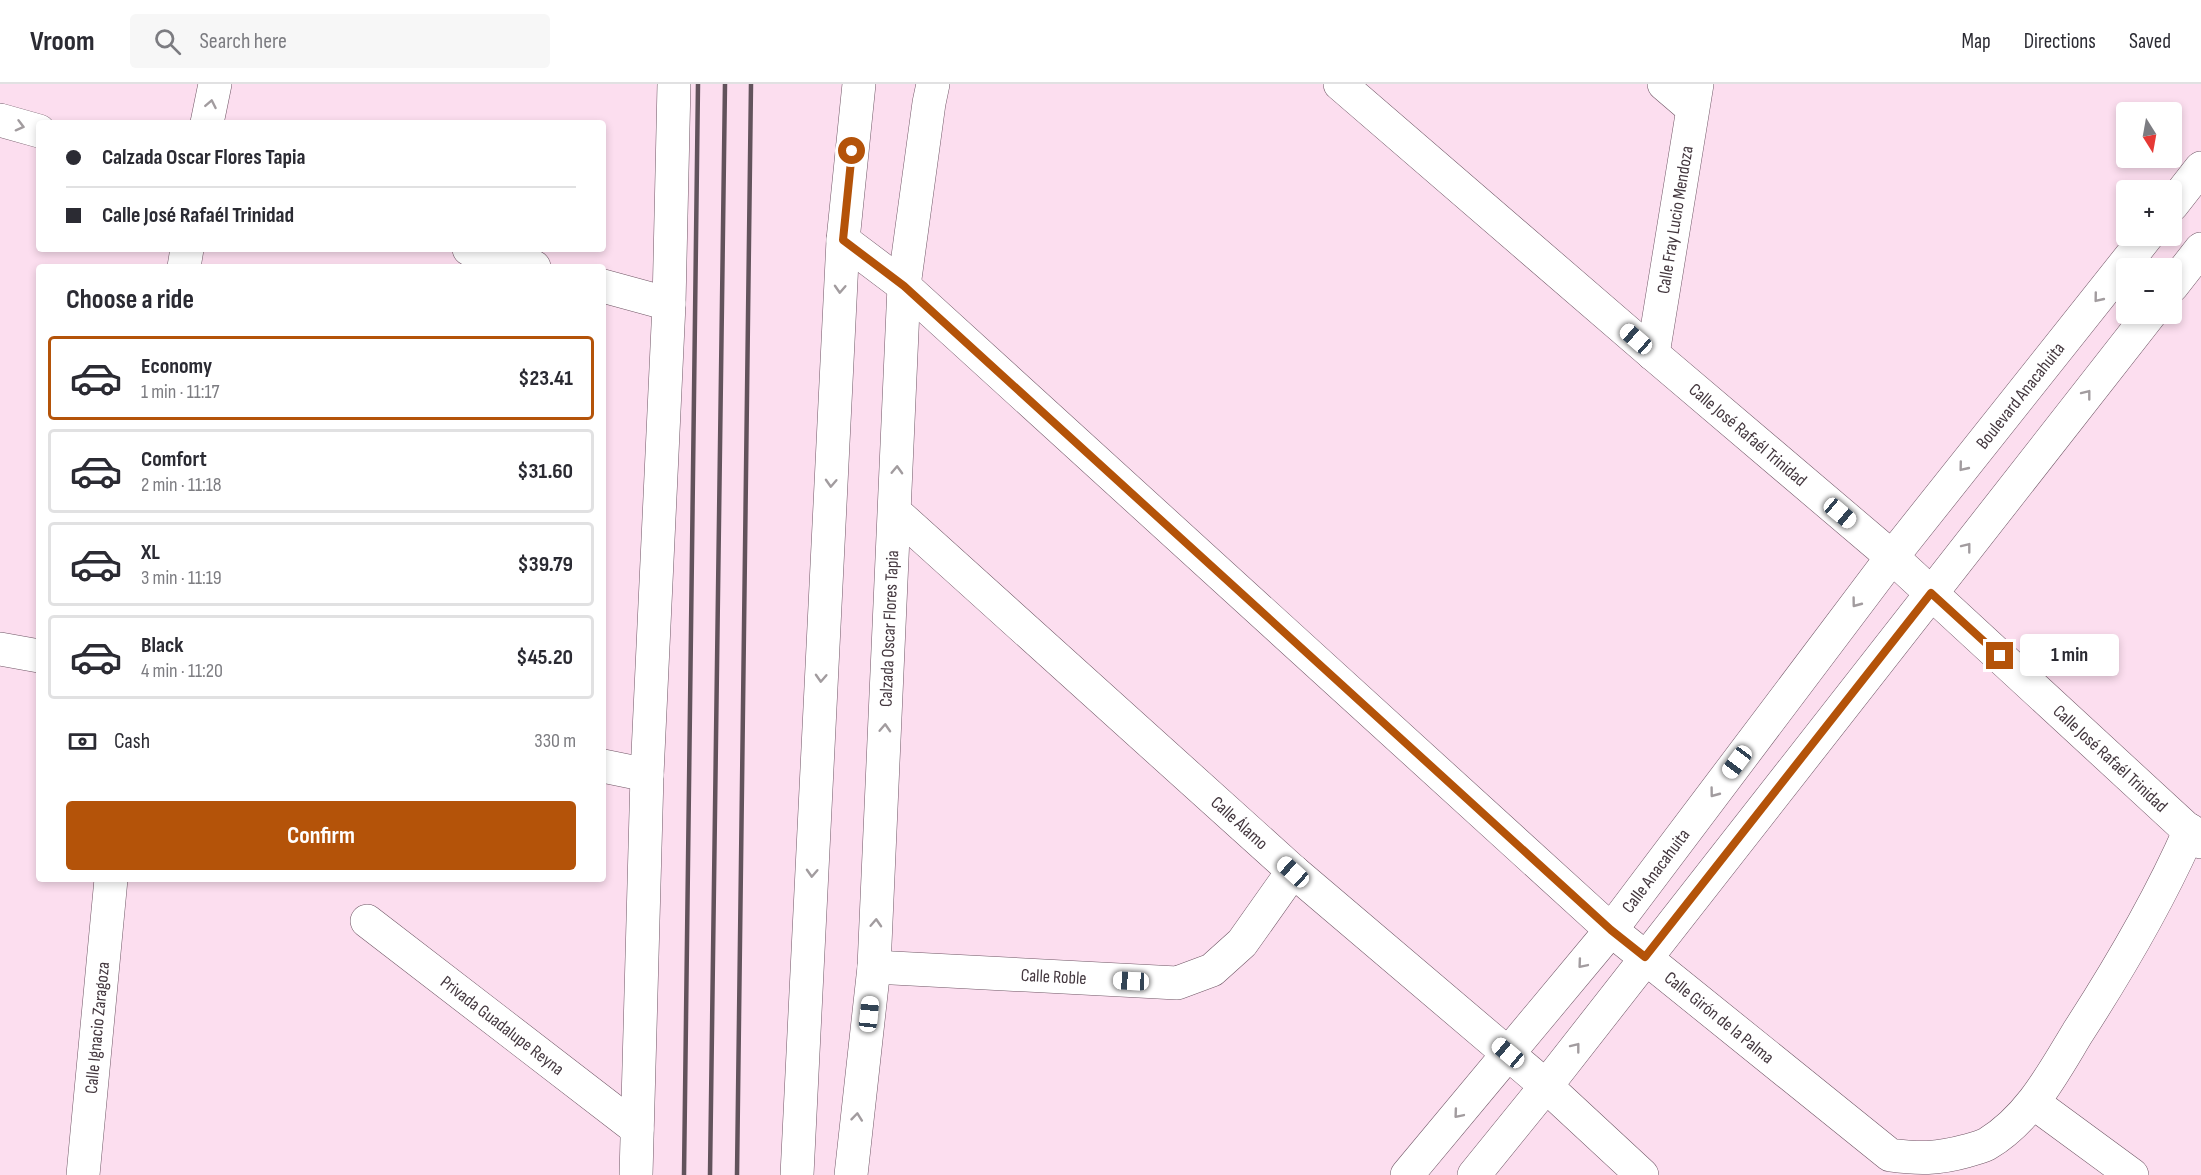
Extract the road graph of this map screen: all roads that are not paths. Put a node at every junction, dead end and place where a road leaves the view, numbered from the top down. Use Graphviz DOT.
graph roads {
  1 [pos="215,84"];
  2 [pos="674,84"];
  3 [pos="859,84"];
  4 [pos="933,84"];
  5 [pos="1340,84"];
  6 [pos="1664,84"];
  7 [pos="1694,96"];
  8 [pos="0,120"];
  9 [pos="208,120"];
  10 [pos="36,130"];
  11 [pos="2201,168"];
  12 [pos="2182,192"];
  13 [pos="843,240"];
  14 [pos="2140,246"];
  15 [pos="2201,249"];
  16 [pos="480,252"];
  17 [pos="523,264"];
  18 [pos="2182,273"];
  19 [pos="904,286"];
  20 [pos="606,287"];
  21 [pos="669,304"];
  22 [pos="2142,324"];
  23 [pos="1653,354"];
  24 [pos="895,512"];
  25 [pos="1892,557"];
  26 [pos="1931,593"];
  27 [pos="0,649"];
  28 [pos="36,655"];
  29 [pos="606,767"];
  30 [pos="647,775"];
  31 [pos="2195,836"];
  32 [pos="1293,872"];
  33 [pos="111,882"];
  34 [pos="367,921"];
  35 [pos="1611,930"];
  36 [pos="1645,957"];
  37 [pos="874,968"];
  38 [pos="1508,1053"];
  39 [pos="1546,1086"];
  40 [pos="2034,1103"];
  41 [pos="637,1129"];
  42 [pos="83,1175"];
  43 [pos="636,1175"];
  44 [pos="797,1175"];
  45 [pos="851,1175"];
  46 [pos="1407,1175"];
  47 [pos="1474,1175"];
  48 [pos="1642,1175"];
  49 [pos="2132,1175"];
  9 -- 1 [label="street, one-way"];
  2 -- 21 [label="street"];
  3 -- 13 [label="street"];
  4 -- 19 [label="street, Calzada Oscar Flores Tapia"];
  5 -- 23 [label="street, Calle José Rafaél Trinidad"];
  6 -- 7 [label="street"];
  7 -- 23 [label="street, Calle Fray Lucio Mendoza"];
  8 -- 10 [label="street, one-way"];
  11 -- 12 [label="street"];
  13 -- 19 [label="street, Calle Girón de la Palma"];
  13 -- 44 [label="street, one-way"];
  14 -- 25 [label="street, Boulevard Anacahuita, one-way"];
  15 -- 18 [label="street"];
  16 -- 17 [label="street"];
  24 -- 19 [label="street, Calzada Oscar Flores Tapia, one-way"];
  19 -- 35 [label="street, Calle Girón de la Palma"];
  20 -- 21 [label="street"];
  21 -- 30 [label="street"];
  26 -- 22 [label="street, one-way"];
  23 -- 25 [label="street, Calle José Rafaél Trinidad"];
  24 -- 32 [label="street, Calle Álamo"];
  37 -- 24 [label="street, Calzada Oscar Flores Tapia, one-way"];
  25 -- 26 [label="street, Calle José Rafaél Trinidad"];
  25 -- 35 [label="street, Calle Anacahuita, one-way"];
  26 -- 31 [label="street, Calle José Rafaél Trinidad"];
  26 -- 36 [label="street"];
  27 -- 28 [label="street"];
  29 -- 30 [label="street"];
  30 -- 41 [label="street"];
  31 -- 40 [label="street, Calle Girón de la Palma"];
  32 -- 37 [label="street, Calle Roble"];
  32 -- 38 [label="street, Calle Álamo"];
  33 -- 42 [label="street, Calle Ignacio Zaragoza"];
  34 -- 41 [label="street, Privada Guadalupe Reyna"];
  35 -- 36 [label="street, Calle Girón de la Palma"];
  35 -- 38 [label="street, Calle Anacahuita, one-way"];
  39 -- 36 [label="street, one-way"];
  36 -- 40 [label="street, Calle Girón de la Palma"];
  45 -- 37 [label="street, Calzada Oscar Flores Tapia, one-way"];
  38 -- 39 [label="street, Calle Álamo"];
  38 -- 46 [label="street, Calle Anacahuita, one-way"];
  39 -- 47 [label="street"];
  39 -- 48 [label="street, Calle Álamo"];
  40 -- 49 [label="street"];
  41 -- 43 [label="street"];
}
